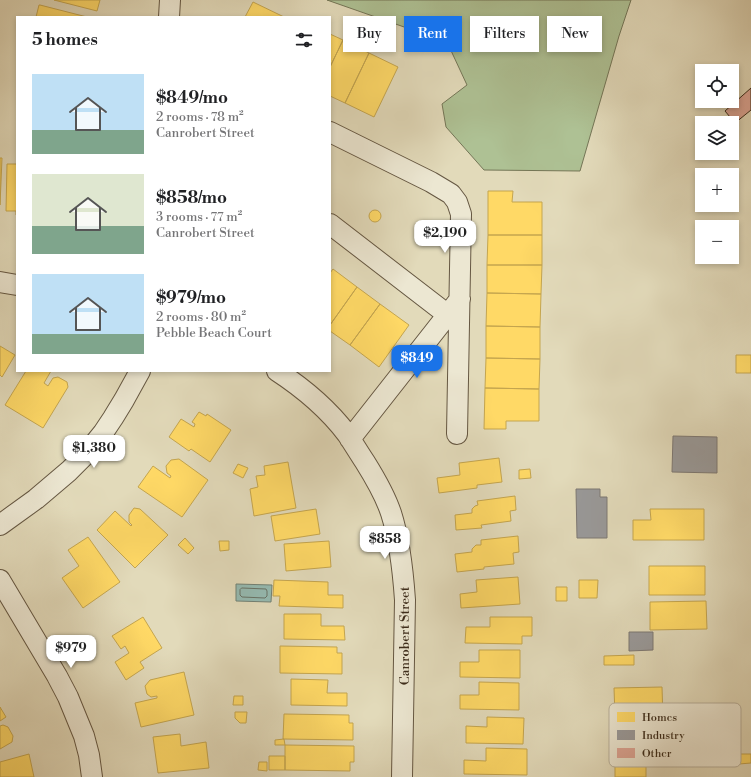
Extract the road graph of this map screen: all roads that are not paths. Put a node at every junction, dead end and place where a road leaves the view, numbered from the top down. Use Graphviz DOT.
graph roads {
  1 [pos="170,0"];
  2 [pos="169,16"];
  3 [pos="331,132"];
  4 [pos="331,225"];
  5 [pos="0,282"];
  6 [pos="16,285"];
  7 [pos="460,299"];
  8 [pos="448,315"];
  9 [pos="139,372"];
  10 [pos="278,372"];
  11 [pos="457,434"];
  12 [pos="350,439"];
  13 [pos="0,525"];
  14 [pos="0,580"];
  15 [pos="92,777"];
  16 [pos="402,777"];
  1 -- 2 [label="street"];
  3 -- 7 [label="street"];
  4 -- 8 [label="street"];
  5 -- 6 [label="street"];
  7 -- 8 [label="street"];
  7 -- 11 [label="street"];
  8 -- 12 [label="street"];
  9 -- 13 [label="street"];
  10 -- 12 [label="street, Canrobert Street"];
  12 -- 16 [label="street, Canrobert Street"];
  14 -- 15 [label="street"];
}
